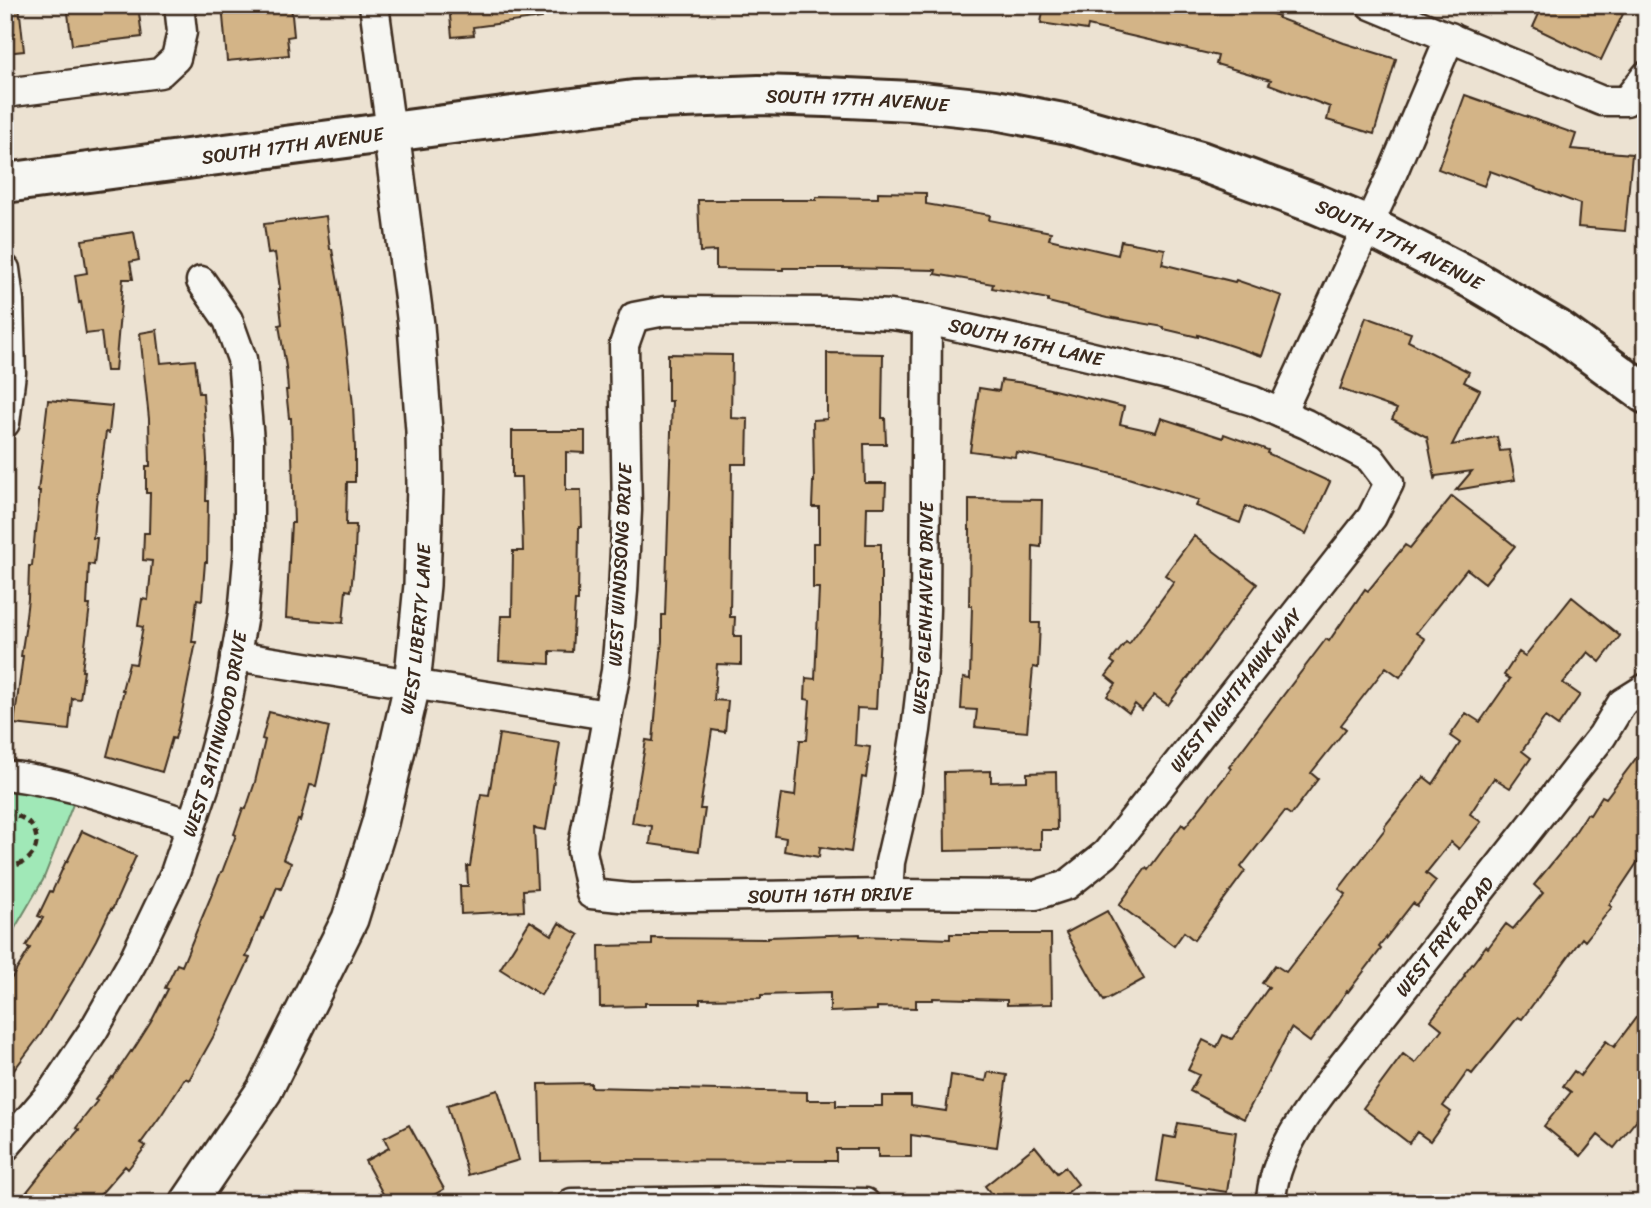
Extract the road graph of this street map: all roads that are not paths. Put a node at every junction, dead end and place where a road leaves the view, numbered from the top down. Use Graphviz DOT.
graph roads {
  1 [pos="179,5"];
  2 [pos="374,5"];
  3 [pos="1371,5"];
  4 [pos="1450,37"];
  5 [pos="1646,76"];
  6 [pos="5,93"];
  7 [pos="391,132"];
  8 [pos="5,183"];
  9 [pos="1368,226"];
  10 [pos="5,269"];
  11 [pos="201,281"];
  12 [pos="634,317"];
  13 [pos="927,320"];
  14 [pos="1646,394"];
  15 [pos="1281,413"];
  16 [pos="5,423"];
  17 [pos="1389,483"];
  18 [pos="235,656"];
  19 [pos="412,685"];
  20 [pos="1646,688"];
  21 [pos="607,715"];
  22 [pos="5,775"];
  23 [pos="191,824"];
  24 [pos="1067,885"];
  25 [pos="591,894"];
  26 [pos="888,894"];
  27 [pos="5,1147"];
  28 [pos="188,1203"];
  29 [pos="572,1203"];
  30 [pos="864,1203"];
  31 [pos="1271,1203"];
  1 -- 6 [label="street"];
  2 -- 7 [label="street, WEST LIBERTY LANE"];
  3 -- 4 [label="street"];
  4 -- 5 [label="street"];
  4 -- 9 [label="street"];
  7 -- 8 [label="main road, SOUTH 17TH AVENUE"];
  7 -- 9 [label="main road, SOUTH 17TH AVENUE"];
  7 -- 19 [label="street, WEST LIBERTY LANE"];
  9 -- 14 [label="main road, SOUTH 17TH AVENUE"];
  9 -- 15 [label="street"];
  10 -- 16 [label="street"];
  11 -- 18 [label="street, WEST SATINWOOD DRIVE"];
  12 -- 13 [label="street, SOUTH 16TH LANE"];
  12 -- 21 [label="street, WEST WINDSONG DRIVE"];
  13 -- 15 [label="street, SOUTH 16TH LANE"];
  13 -- 26 [label="street, WEST GLENHAVEN DRIVE"];
  15 -- 17 [label="street, SOUTH 16TH LANE"];
  17 -- 24 [label="street, WEST NIGHTHAWK WAY"];
  18 -- 19 [label="street"];
  18 -- 23 [label="street, WEST SATINWOOD DRIVE"];
  19 -- 21 [label="street"];
  19 -- 28 [label="street, WEST LIBERTY LANE"];
  20 -- 31 [label="street, WEST FRYE ROAD"];
  21 -- 25 [label="street, WEST WINDSONG DRIVE"];
  22 -- 23 [label="street"];
  23 -- 27 [label="street, WEST SATINWOOD DRIVE"];
  24 -- 26 [label="street, SOUTH 16TH DRIVE"];
  25 -- 26 [label="street, SOUTH 16TH DRIVE"];
  29 -- 30 [label="street"];
}
